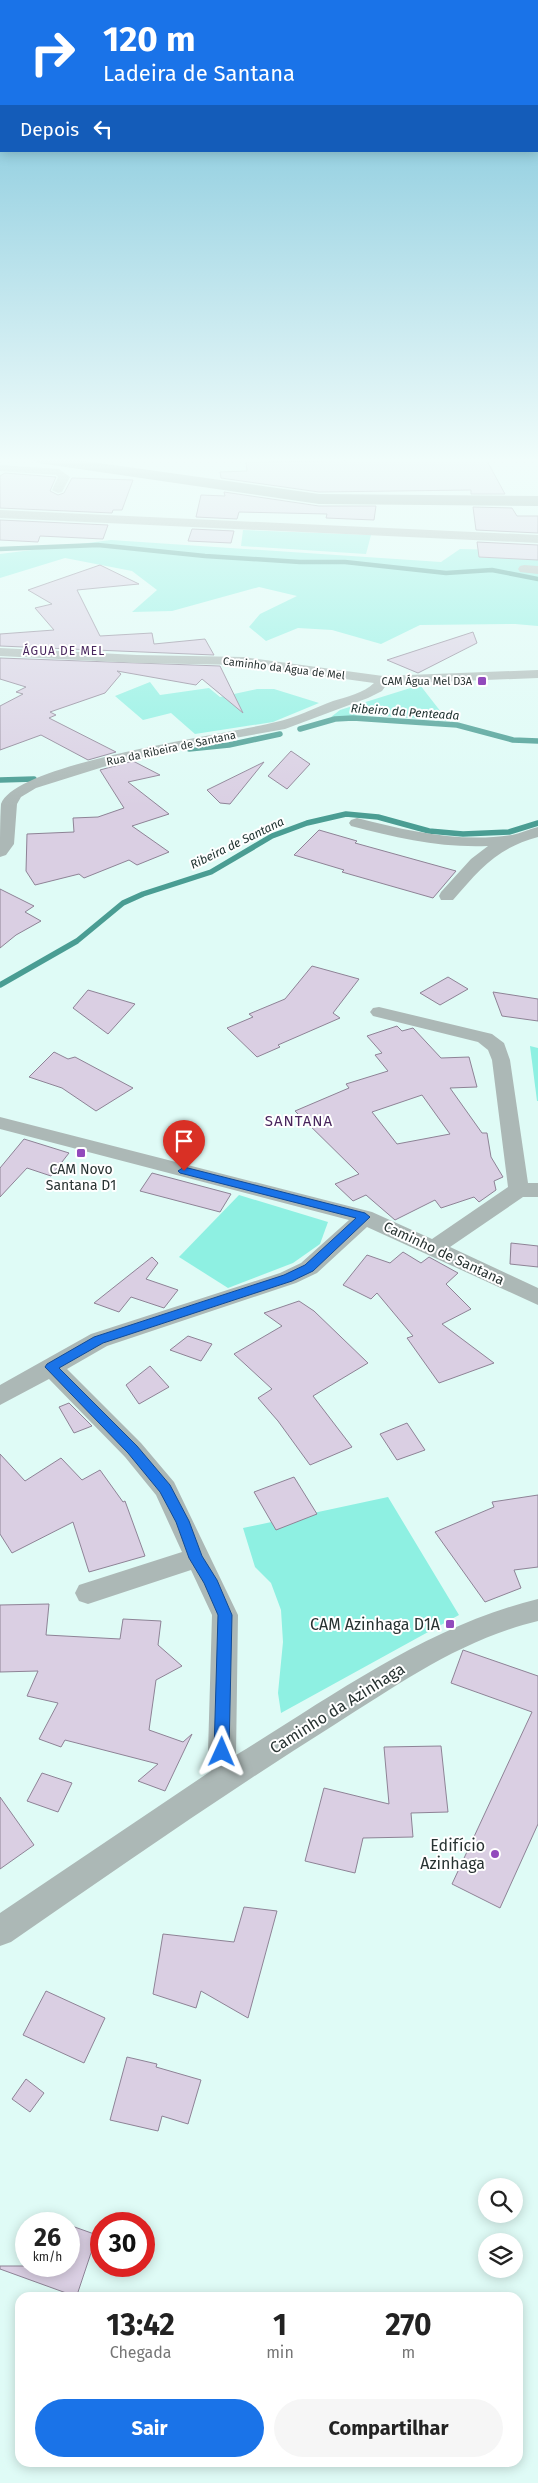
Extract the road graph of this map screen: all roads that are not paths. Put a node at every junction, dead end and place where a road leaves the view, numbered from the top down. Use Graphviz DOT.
graph roads {
  1 [pos="0,652"];
  2 [pos="538,674"];
  3 [pos="383,680"];
  4 [pos="357,823"];
  5 [pos="538,832"];
  6 [pos="510,838"];
  7 [pos="0,852"];
  8 [pos="447,896"];
  9 [pos="379,1012"];
  10 [pos="0,1123"];
  11 [pos="528,1190"];
  12 [pos="365,1217"];
  13 [pos="434,1248"];
  14 [pos="538,1297"];
  15 [pos="51,1367"];
  16 [pos="0,1396"];
  17 [pos="196,1558"];
  18 [pos="88,1593"];
  19 [pos="538,1610"];
  20 [pos="226,1777"];
  21 [pos="0,1931"];
  1 -- 3 [label="street, Caminho da Água de Mel"];
  2 -- 3 [label="street, Caminho da Água de Mel"];
  3 -- 7 [label="street, Rua da Ribeira de Santana"];
  4 -- 6 [label="street"];
  5 -- 6 [label="street"];
  6 -- 8 [label="street"];
  9 -- 11 [label="street"];
  10 -- 12 [label="street, Caminho de Santana"];
  11 -- 13 [label="street"];
  12 -- 13 [label="street, Caminho de Santana"];
  12 -- 15 [label="street"];
  13 -- 14 [label="street, Caminho de Santana"];
  15 -- 16 [label="street"];
  15 -- 17 [label="street"];
  17 -- 18 [label="street"];
  17 -- 20 [label="street"];
  19 -- 20 [label="street, Caminho da Azinhaga"];
  20 -- 21 [label="street, Caminho da Azinhaga"];
}
